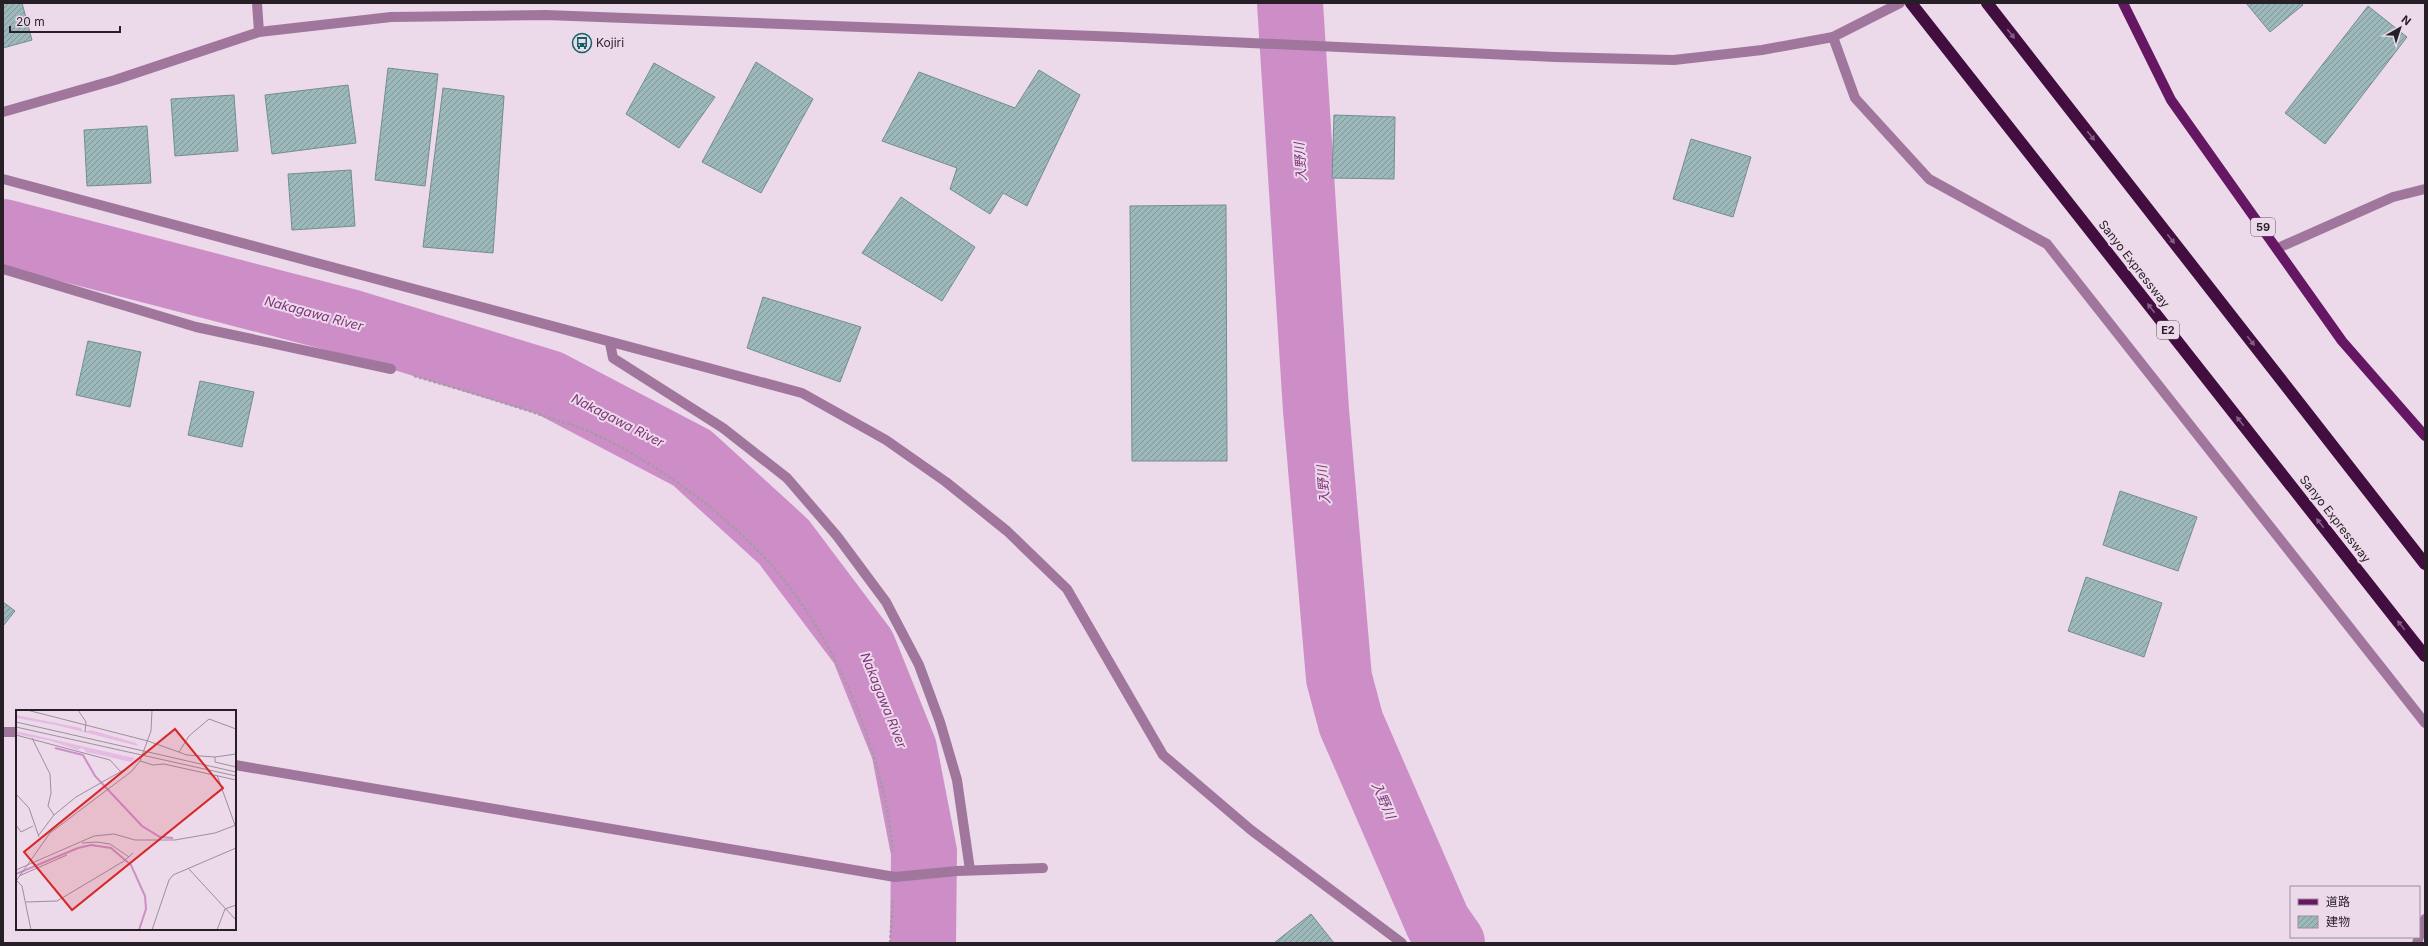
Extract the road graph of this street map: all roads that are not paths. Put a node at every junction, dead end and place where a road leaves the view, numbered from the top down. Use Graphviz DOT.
graph roads {
  1 [pos="257,3"];
  2 [pos="1900,3"];
  3 [pos="1910,3"];
  4 [pos="1987,3"];
  5 [pos="2123,3"];
  6 [pos="259,32"];
  7 [pos="1833,37"];
  8 [pos="3,112"];
  9 [pos="3,179"];
  10 [pos="2425,189"];
  11 [pos="2278,248"];
  12 [pos="3,269"];
  13 [pos="610,343"];
  14 [pos="391,368"];
  15 [pos="2425,436"];
  16 [pos="2425,564"];
  17 [pos="2425,656"];
  18 [pos="2425,723"];
  19 [pos="3,732"];
  20 [pos="16,732"];
  21 [pos="236,765"];
  22 [pos="1043,868"];
  23 [pos="970,870"];
  24 [pos="2425,919"];
  25 [pos="2420,934"];
  26 [pos="1402,943"];
  1 -- 6 [label="street"];
  2 -- 7 [label="street"];
  17 -- 3 [label="highway, Sanyo Expressway / E2, one-way"];
  4 -- 16 [label="highway, one-way"];
  5 -- 11 [label="main road, 59"];
  6 -- 7 [label="street"];
  6 -- 8 [label="street"];
  7 -- 18 [label="street"];
  9 -- 13 [label="street"];
  10 -- 11 [label="street"];
  11 -- 15 [label="main road, 59"];
  12 -- 14 [label="street"];
  13 -- 23 [label="street"];
  13 -- 26 [label="street"];
  19 -- 20 [label="street"];
  21 -- 23 [label="street"];
  22 -- 23 [label="street"];
  24 -- 25 [label="street"];
}
